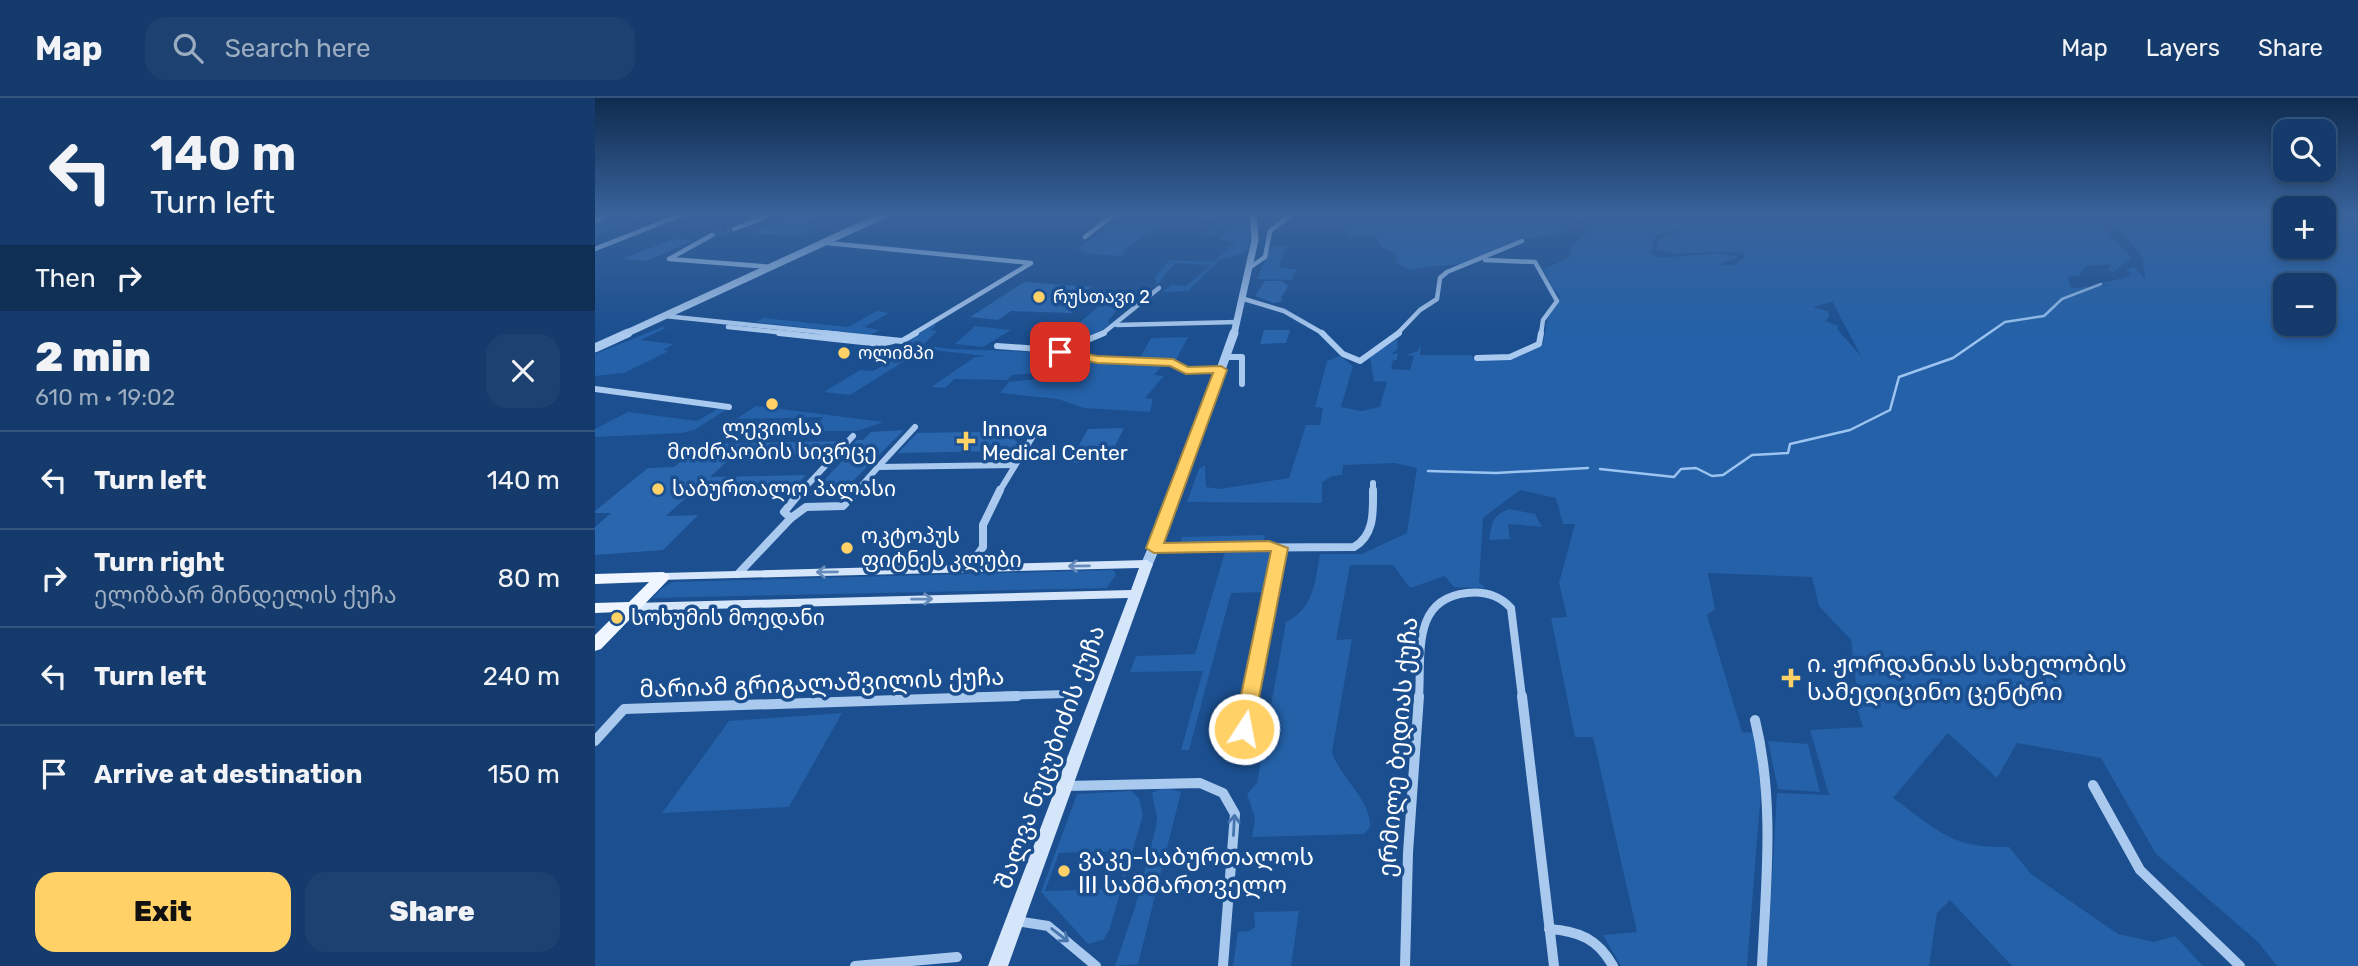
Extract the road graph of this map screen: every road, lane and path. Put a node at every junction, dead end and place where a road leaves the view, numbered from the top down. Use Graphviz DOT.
graph roads {
  1 [pos="679,254"];
  2 [pos="803,254"];
  3 [pos="934,254"];
  4 [pos="1255,254"];
  5 [pos="1268,254"];
  6 [pos="1494,254"];
  7 [pos="1478,260"];
  8 [pos="1252,266"];
  9 [pos="773,267"];
  10 [pos="1159,288"];
  11 [pos="1244,299"];
  12 [pos="664,316"];
  13 [pos="1237,322"];
  14 [pos="1117,325"];
  15 [pos="997,346"];
  16 [pos="595,348"];
  17 [pos="1060,352"];
  18 [pos="1227,357"];
  19 [pos="1477,358"];
  20 [pos="1221,370"];
  21 [pos="1242,384"];
  22 [pos="595,389"];
  23 [pos="729,407"];
  24 [pos="915,427"];
  25 [pos="1036,431"];
  26 [pos="853,436"];
  27 [pos="1014,465"];
  28 [pos="878,467"];
  29 [pos="1373,482"];
  30 [pos="791,519"];
  31 [pos="1154,548"];
  32 [pos="1280,548"];
  33 [pos="1147,564"];
  34 [pos="968,568"];
  35 [pos="738,574"];
  36 [pos="663,577"];
  37 [pos="595,579"];
  38 [pos="1136,594"];
  39 [pos="634,607"];
  40 [pos="595,608"];
  41 [pos="595,645"];
  42 [pos="1065,694"];
  43 [pos="1755,720"];
  44 [pos="1244,729"];
  45 [pos="595,741"];
  46 [pos="2093,785"];
  47 [pos="1066,786"];
  48 [pos="1015,921"];
  49 [pos="1549,929"];
  50 [pos="957,957"];
  51 [pos="855,966"];
  52 [pos="998,966"];
  53 [pos="1096,966"];
  54 [pos="1223,966"];
  55 [pos="1405,966"];
  56 [pos="1554,966"];
  57 [pos="1612,966"];
  58 [pos="1762,966"];
  59 [pos="2240,966"];
  1 -- 9 [label="street"];
  2 -- 9 [label="street"];
  3 -- 12 [label="street"];
  4 -- 8 [label="street"];
  5 -- 8 [label="street"];
  6 -- 7 [label="street"];
  7 -- 11 [label="street"];
  7 -- 19 [label="street"];
  8 -- 11 [label="street"];
  9 -- 12 [label="street"];
  10 -- 14 [label="street"];
  11 -- 13 [label="street"];
  12 -- 16 [label="street"];
  13 -- 14 [label="street"];
  13 -- 18 [label="street"];
  14 -- 17 [label="street"];
  15 -- 17 [label="street"];
  17 -- 20 [label="street"];
  18 -- 20 [label="street"];
  18 -- 21 [label="street"];
  20 -- 31 [label="street"];
  22 -- 23 [label="street"];
  24 -- 28 [label="street"];
  25 -- 27 [label="street"];
  26 -- 30 [label="street"];
  27 -- 28 [label="street"];
  27 -- 34 [label="street"];
  28 -- 30 [label="street"];
  29 -- 32 [label="street"];
  30 -- 35 [label="street"];
  31 -- 32 [label="street"];
  31 -- 33 [label="street"];
  32 -- 44 [label="street"];
  33 -- 34 [label="main road, one-way"];
  33 -- 38 [label="main road, შალვა ნუცუბიძის ქუჩა"];
  34 -- 35 [label="main road, one-way"];
  35 -- 36 [label="main road"];
  36 -- 37 [label="main road"];
  36 -- 39 [label="main road"];
  39 -- 38 [label="main road, one-way"];
  38 -- 47 [label="main road, შალვა ნუცუბიძის ქუჩა"];
  39 -- 40 [label="main road"];
  39 -- 41 [label="main road"];
  42 -- 45 [label="street, მარიამ გრიგალაშვილის ქუჩა"];
  43 -- 58 [label="street"];
  46 -- 59 [label="street"];
  47 -- 48 [label="main road, შალვა ნუცუბიძის ქუჩა"];
  54 -- 47 [label="street, one-way"];
  48 -- 52 [label="main road, შალვა ნუცუბიძის ქუჩა"];
  48 -- 53 [label="street, one-way"];
  49 -- 55 [label="street, ერმილე ბედიას ქუჩა"];
  49 -- 56 [label="street, ერმილე ბედიას ქუჩა"];
  49 -- 57 [label="street"];
  50 -- 51 [label="street"];
}
